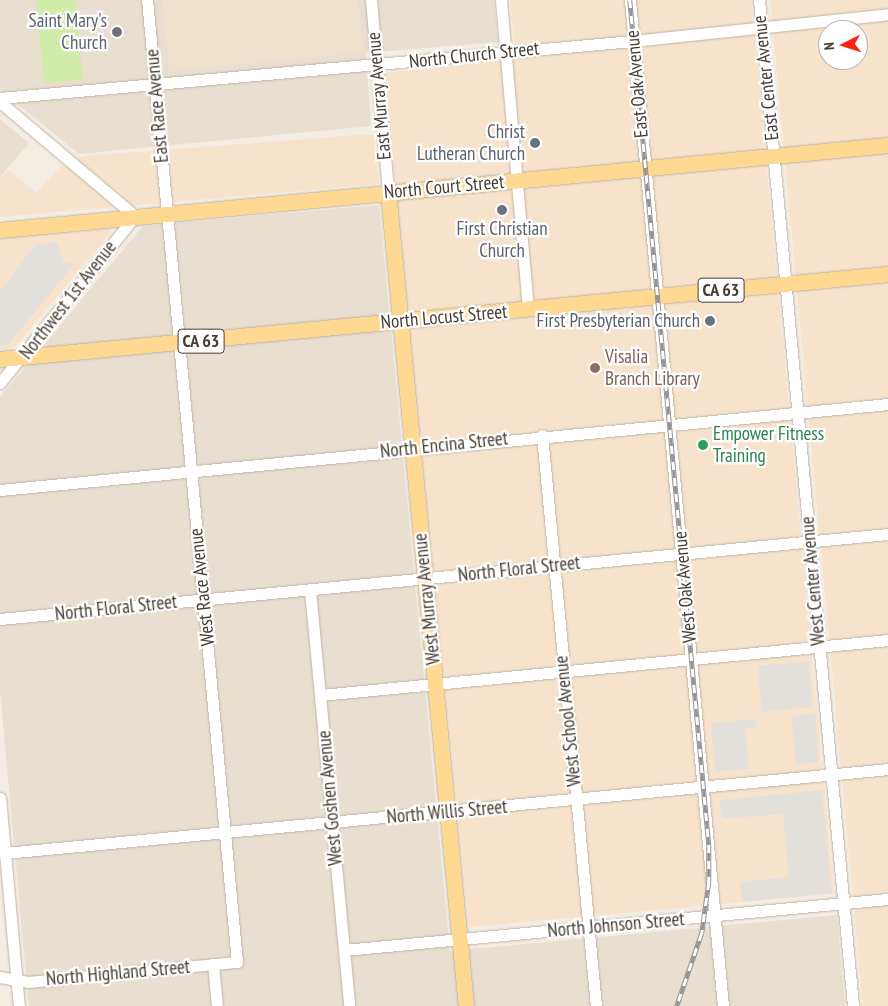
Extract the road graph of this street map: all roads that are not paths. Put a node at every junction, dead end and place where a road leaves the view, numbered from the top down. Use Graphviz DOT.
graph roads {
  1 [pos="147,0"];
  2 [pos="371,0"];
  3 [pos="501,0"];
  4 [pos="630,0"];
  5 [pos="759,0"];
  6 [pos="888,14"];
  7 [pos="761,27"];
  8 [pos="633,41"];
  9 [pos="505,52"];
  10 [pos="376,65"];
  11 [pos="155,84"];
  12 [pos="0,98"];
  13 [pos="0,102"];
  14 [pos="888,145"];
  15 [pos="774,155"];
  16 [pos="644,168"];
  17 [pos="517,181"];
  18 [pos="388,192"];
  19 [pos="167,213"];
  20 [pos="135,216"];
  21 [pos="0,230"];
  22 [pos="888,274"];
  23 [pos="786,284"];
  24 [pos="656,295"];
  25 [pos="528,309"];
  26 [pos="402,321"];
  27 [pos="180,343"];
  28 [pos="24,357"];
  29 [pos="0,359"];
  30 [pos="0,384"];
  31 [pos="888,404"];
  32 [pos="797,413"];
  33 [pos="670,425"];
  34 [pos="542,435"];
  35 [pos="413,448"];
  36 [pos="191,471"];
  37 [pos="0,490"];
  38 [pos="888,534"];
  39 [pos="809,542"];
  40 [pos="681,553"];
  41 [pos="553,565"];
  42 [pos="425,578"];
  43 [pos="310,590"];
  44 [pos="204,599"];
  45 [pos="0,619"];
  46 [pos="888,640"];
  47 [pos="819,647"];
  48 [pos="692,661"];
  49 [pos="564,671"];
  50 [pos="435,684"];
  51 [pos="321,695"];
  52 [pos="888,769"];
  53 [pos="831,775"];
  54 [pos="704,786"];
  55 [pos="0,798"];
  56 [pos="576,800"];
  57 [pos="448,812"];
  58 [pos="332,822"];
  59 [pos="2,832"];
  60 [pos="226,833"];
  61 [pos="5,853"];
  62 [pos="888,899"];
  63 [pos="843,903"];
  64 [pos="714,915"];
  65 [pos="588,927"];
  66 [pos="460,940"];
  67 [pos="344,950"];
  68 [pos="237,962"];
  69 [pos="213,964"];
  70 [pos="0,977"];
  71 [pos="17,979"];
  72 [pos="19,1006"];
  73 [pos="217,1006"];
  74 [pos="349,1006"];
  75 [pos="466,1006"];
  76 [pos="596,1006"];
  77 [pos="723,1006"];
  78 [pos="853,1006"];
  1 -- 11 [label="street, East Race Avenue"];
  2 -- 10 [label="street, East Murray Avenue"];
  3 -- 9 [label="street"];
  4 -- 8 [label="street, East Oak Avenue"];
  5 -- 7 [label="street, East Center Avenue"];
  6 -- 7 [label="street, North Church Street"];
  7 -- 8 [label="street, North Church Street"];
  7 -- 15 [label="street, East Center Avenue"];
  8 -- 9 [label="street, North Church Street"];
  8 -- 16 [label="street, East Oak Avenue"];
  9 -- 10 [label="street, North Church Street"];
  9 -- 17 [label="street"];
  10 -- 11 [label="street, North Church Street"];
  10 -- 18 [label="street, East Murray Avenue"];
  11 -- 12 [label="street, North Church Street"];
  11 -- 19 [label="street, East Race Avenue"];
  13 -- 20 [label="street"];
  14 -- 15 [label="main road, North Court Street"];
  15 -- 16 [label="main road, North Court Street"];
  15 -- 23 [label="street, West Center Avenue"];
  16 -- 17 [label="main road, North Court Street"];
  16 -- 24 [label="street, West Oak Avenue"];
  17 -- 18 [label="main road, North Court Street"];
  17 -- 25 [label="street"];
  18 -- 19 [label="main road, North Court Street"];
  18 -- 26 [label="main road, West Murray Avenue"];
  19 -- 20 [label="main road, North Court Street"];
  19 -- 27 [label="street, West Race Avenue"];
  20 -- 21 [label="main road, North Court Street"];
  20 -- 28 [label="street, Northwest 1st Avenue"];
  22 -- 23 [label="main road, North Locust Street / CA 63"];
  23 -- 24 [label="main road, North Locust Street / CA 63"];
  23 -- 32 [label="street, West Center Avenue"];
  24 -- 25 [label="main road, North Locust Street / CA 63"];
  24 -- 33 [label="street, West Oak Avenue"];
  25 -- 26 [label="main road, North Locust Street / CA 63"];
  26 -- 27 [label="main road, North Locust Street / CA 63"];
  26 -- 35 [label="main road, West Murray Avenue"];
  27 -- 28 [label="main road, North Locust Street / CA 63"];
  27 -- 36 [label="street, West Race Avenue"];
  28 -- 29 [label="main road, North Locust Street / CA 63"];
  28 -- 30 [label="street, Northwest 1st Avenue"];
  31 -- 32 [label="street, North Encina Street"];
  32 -- 33 [label="street, North Encina Street"];
  32 -- 39 [label="street, West Center Avenue"];
  33 -- 34 [label="street, North Encina Street"];
  33 -- 40 [label="street, West Oak Avenue"];
  34 -- 35 [label="street, North Encina Street"];
  34 -- 41 [label="street, West School Avenue"];
  35 -- 36 [label="street, North Encina Street"];
  35 -- 42 [label="main road, West Murray Avenue"];
  36 -- 37 [label="street, North Encina Street"];
  36 -- 44 [label="street, West Race Avenue"];
  38 -- 39 [label="street, North Floral Street"];
  39 -- 40 [label="street, North Floral Street"];
  39 -- 47 [label="street, West Center Avenue"];
  40 -- 41 [label="street, North Floral Street"];
  40 -- 48 [label="street, West Oak Avenue"];
  41 -- 42 [label="street, North Floral Street"];
  41 -- 49 [label="street, West School Avenue"];
  42 -- 43 [label="street, North Floral Street"];
  42 -- 50 [label="main road, West Murray Avenue"];
  43 -- 44 [label="street, North Floral Street"];
  43 -- 51 [label="street, West Goshen Avenue"];
  44 -- 45 [label="street, North Floral Street"];
  44 -- 60 [label="street, West Race Avenue"];
  46 -- 47 [label="street"];
  47 -- 48 [label="street"];
  47 -- 53 [label="street, West Center Avenue"];
  48 -- 49 [label="street"];
  48 -- 54 [label="street, West Oak Avenue"];
  49 -- 50 [label="street"];
  49 -- 56 [label="street, West School Avenue"];
  50 -- 51 [label="street"];
  50 -- 57 [label="main road, West Murray Avenue"];
  51 -- 58 [label="street, West Goshen Avenue"];
  52 -- 53 [label="street, North Willis Street"];
  53 -- 54 [label="street, North Willis Street"];
  53 -- 63 [label="street, West Center Avenue"];
  54 -- 56 [label="street, North Willis Street"];
  54 -- 64 [label="street, West Oak Avenue"];
  55 -- 59 [label="street"];
  56 -- 57 [label="street, North Willis Street"];
  56 -- 65 [label="street, West School Avenue"];
  57 -- 58 [label="street, North Willis Street"];
  57 -- 66 [label="main road, West Murray Avenue"];
  58 -- 60 [label="street, North Willis Street"];
  58 -- 67 [label="street, West Goshen Avenue"];
  59 -- 61 [label="street"];
  60 -- 61 [label="street, North Willis Street"];
  60 -- 68 [label="street, West Race Avenue"];
  61 -- 71 [label="street"];
  62 -- 63 [label="street, North Johnson Street"];
  63 -- 64 [label="street, North Johnson Street"];
  63 -- 78 [label="street, West Center Avenue"];
  64 -- 65 [label="street, North Johnson Street"];
  64 -- 77 [label="street, West Oak Avenue"];
  65 -- 66 [label="street, North Johnson Street"];
  65 -- 76 [label="street, West School Avenue"];
  66 -- 67 [label="street, North Johnson Street"];
  66 -- 75 [label="main road, West Murray Avenue"];
  67 -- 74 [label="street, West Goshen Avenue"];
  68 -- 69 [label="street, North Highland Street"];
  69 -- 71 [label="street, North Highland Street"];
  69 -- 73 [label="street"];
  70 -- 71 [label="street, North Highland Street"];
  71 -- 72 [label="street"];
}
